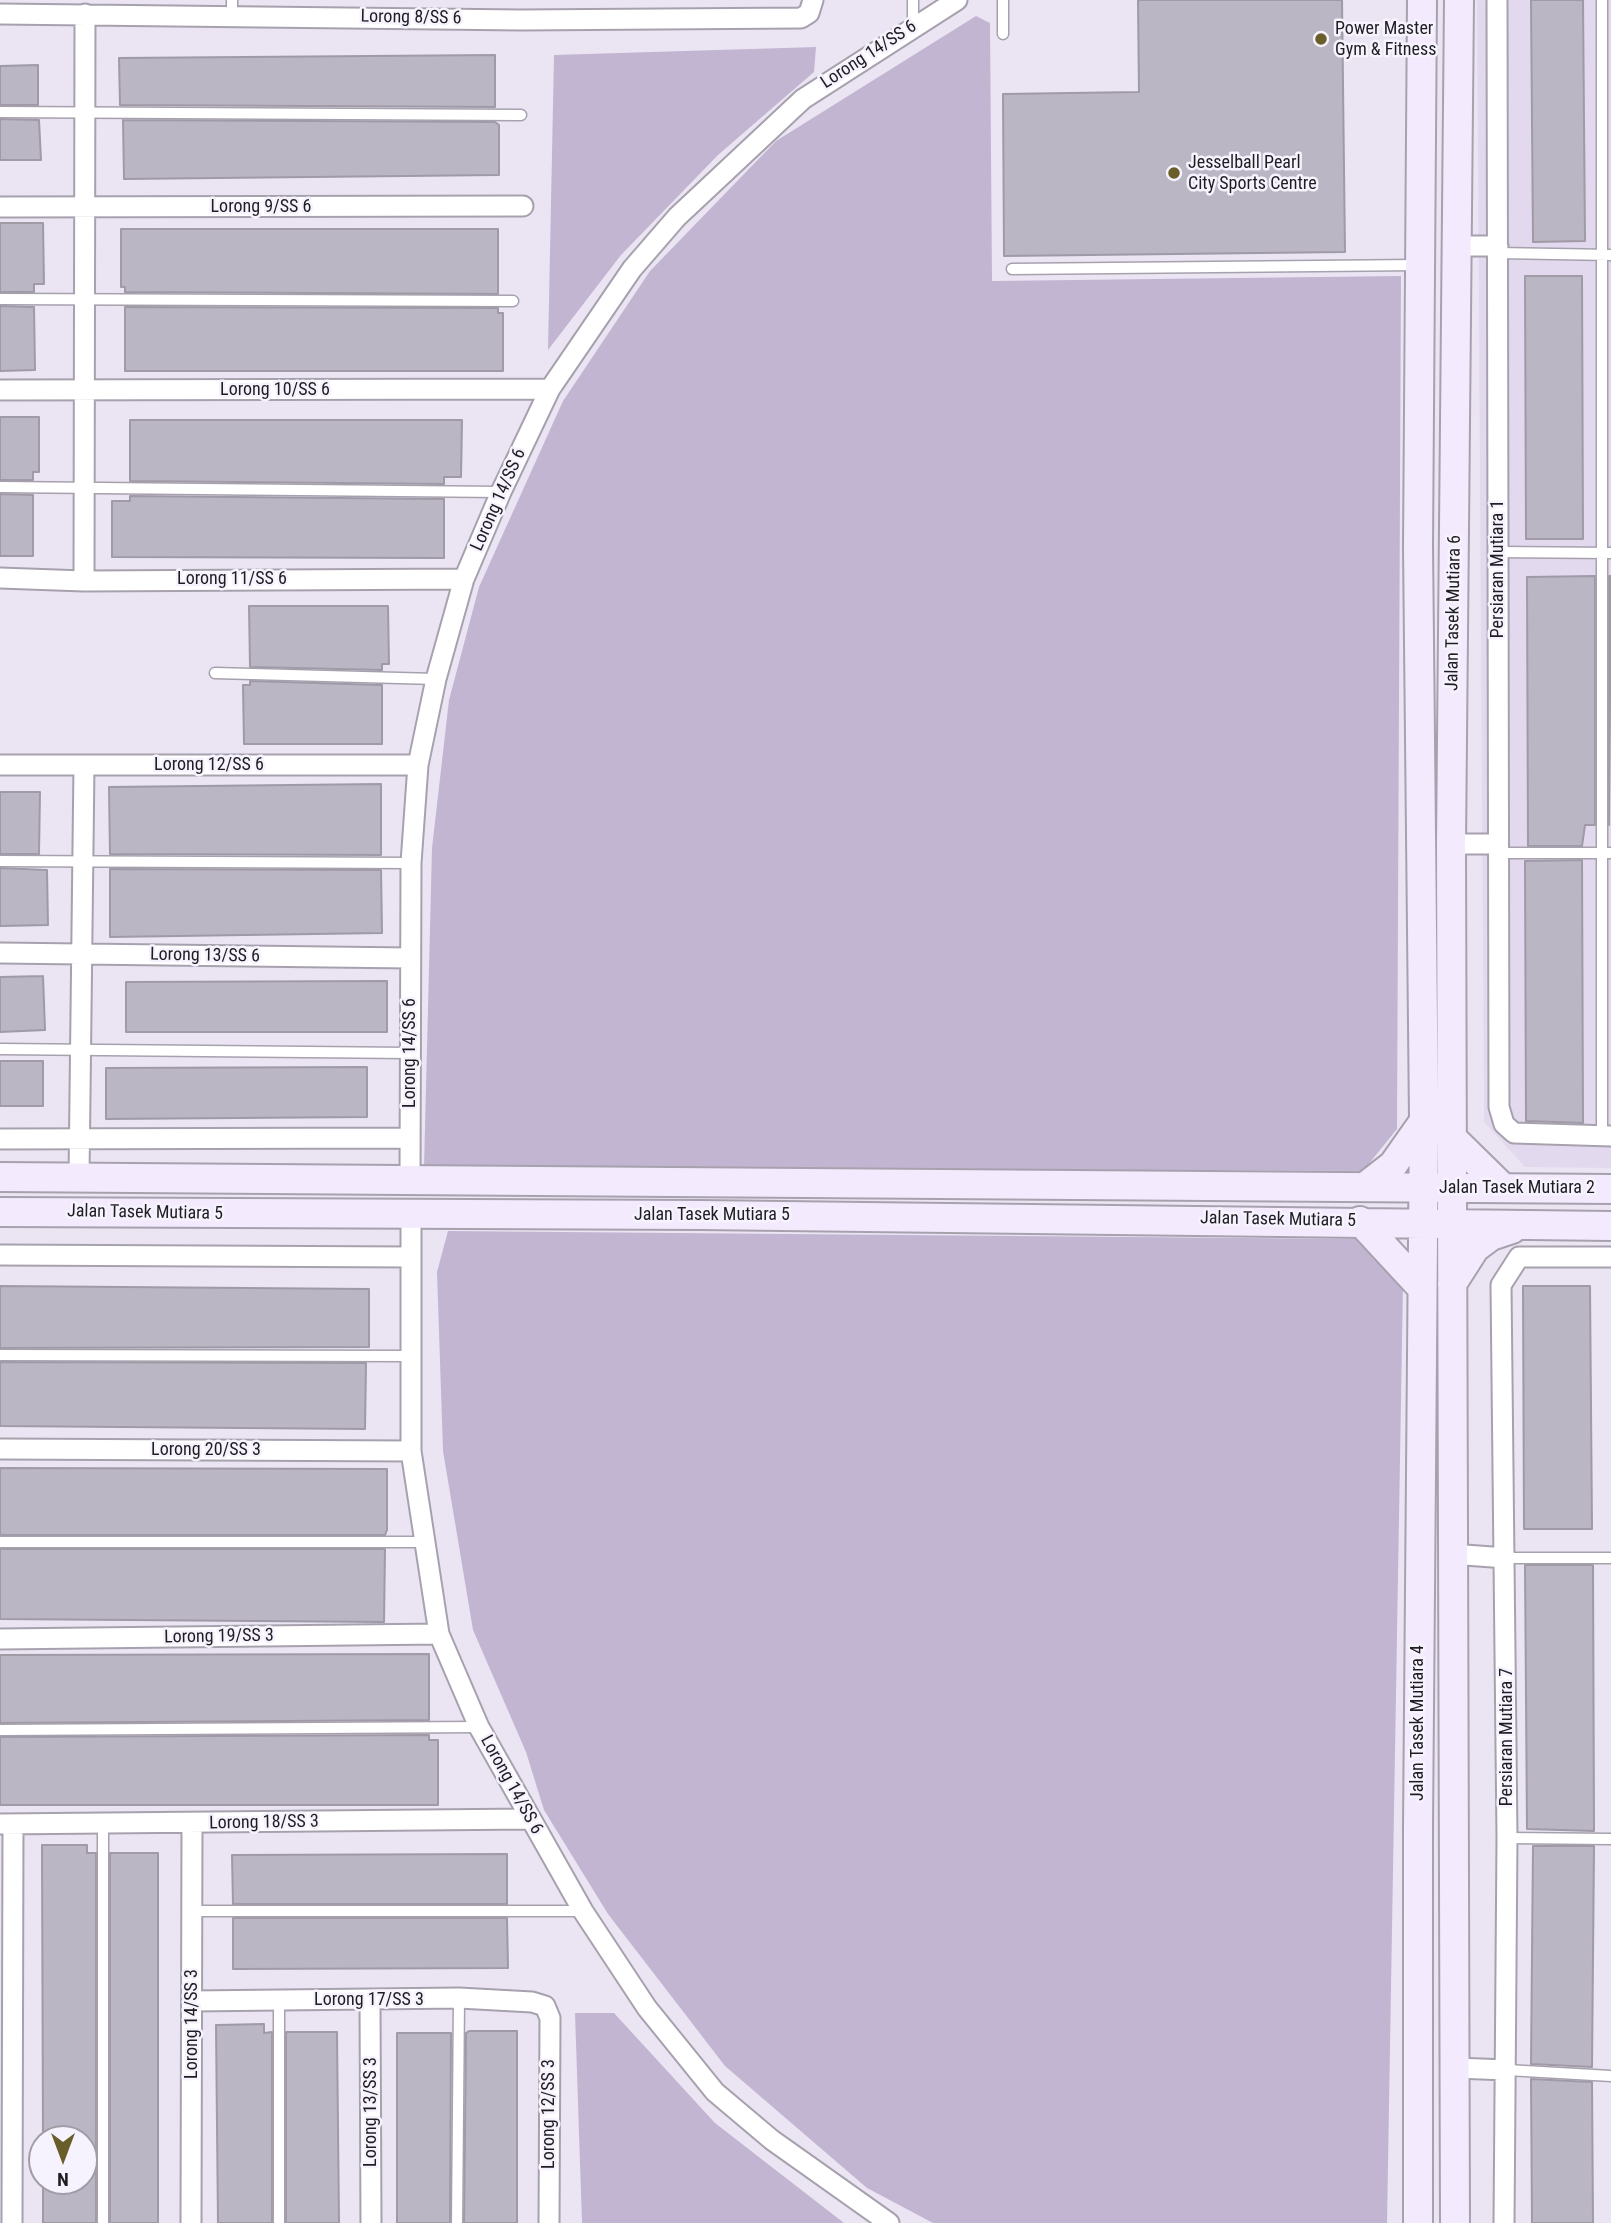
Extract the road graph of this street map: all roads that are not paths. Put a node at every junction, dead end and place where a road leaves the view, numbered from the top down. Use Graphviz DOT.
graph roads {
  1 [pos="913,0"];
  2 [pos="957,0"];
  3 [pos="1003,0"];
  4 [pos="1422,0"];
  5 [pos="1459,0"];
  6 [pos="1497,0"];
  7 [pos="1602,0"];
  8 [pos="813,1"];
  9 [pos="232,8"];
  10 [pos="0,14"];
  11 [pos="85,14"];
  12 [pos="913,26"];
  13 [pos="1003,34"];
  14 [pos="0,112"];
  15 [pos="84,113"];
  16 [pos="521,115"];
  17 [pos="0,206"];
  18 [pos="523,206"];
  19 [pos="84,207"];
  20 [pos="1457,246"];
  21 [pos="1498,250"];
  22 [pos="1606,255"];
  23 [pos="1419,265"];
  24 [pos="1012,269"];
  25 [pos="0,299"];
  26 [pos="84,299"];
  27 [pos="513,301"];
  28 [pos="550,389"];
  29 [pos="0,390"];
  30 [pos="84,391"];
  31 [pos="0,487"];
  32 [pos="84,487"];
  33 [pos="501,492"];
  34 [pos="1418,546"];
  35 [pos="1455,547"];
  36 [pos="1498,552"];
  37 [pos="1606,553"];
  38 [pos="0,578"];
  39 [pos="464,579"];
  40 [pos="84,581"];
  41 [pos="215,673"];
  42 [pos="436,679"];
  43 [pos="0,765"];
  44 [pos="83,765"];
  45 [pos="418,765"];
  46 [pos="1451,844"];
  47 [pos="1497,848"];
  48 [pos="1606,853"];
  49 [pos="0,862"];
  50 [pos="83,862"];
  51 [pos="411,863"];
  52 [pos="0,953"];
  53 [pos="82,954"];
  54 [pos="410,958"];
  55 [pos="0,1049"];
  56 [pos="80,1050"];
  57 [pos="409,1054"];
  58 [pos="1424,1120"];
  59 [pos="1450,1136"];
  60 [pos="1606,1136"];
  61 [pos="409,1138"];
  62 [pos="0,1139"];
  63 [pos="79,1160"];
  64 [pos="0,1177"];
  65 [pos="410,1178"];
  66 [pos="696,1184"];
  67 [pos="1366,1186"];
  68 [pos="1502,1186"];
  69 [pos="1423,1187"];
  70 [pos="1451,1187"];
  71 [pos="1611,1189"];
  72 [pos="0,1212"];
  73 [pos="699,1215"];
  74 [pos="411,1216"];
  75 [pos="1360,1221"];
  76 [pos="1436,1225"];
  77 [pos="1611,1226"];
  78 [pos="1518,1227"];
  79 [pos="0,1255"];
  80 [pos="1611,1256"];
  81 [pos="411,1258"];
  82 [pos="1452,1284"];
  83 [pos="1421,1287"];
  84 [pos="0,1355"];
  85 [pos="410,1356"];
  86 [pos="0,1449"];
  87 [pos="411,1451"];
  88 [pos="0,1542"];
  89 [pos="424,1542"];
  90 [pos="1451,1554"];
  91 [pos="1506,1558"];
  92 [pos="1611,1558"];
  93 [pos="439,1634"];
  94 [pos="0,1639"];
  95 [pos="479,1727"];
  96 [pos="0,1730"];
  97 [pos="529,1819"];
  98 [pos="7,1824"];
  99 [pos="103,1824"];
  100 [pos="192,1824"];
  101 [pos="1418,1825"];
  102 [pos="1455,1825"];
  103 [pos="1507,1839"];
  104 [pos="1611,1839"];
  105 [pos="192,1911"];
  106 [pos="583,1911"];
  107 [pos="459,1998"];
  108 [pos="279,2000"];
  109 [pos="192,2001"];
  110 [pos="370,2001"];
  111 [pos="545,2006"];
  112 [pos="1455,2068"];
  113 [pos="1507,2070"];
  114 [pos="1611,2076"];
  115 [pos="12,2223"];
  116 [pos="103,2223"];
  117 [pos="191,2223"];
  118 [pos="279,2223"];
  119 [pos="371,2223"];
  120 [pos="457,2223"];
  121 [pos="549,2223"];
  122 [pos="890,2223"];
  123 [pos="1418,2223"];
  124 [pos="1455,2223"];
  125 [pos="1504,2223"];
  1 -- 12 [label="lane"];
  2 -- 12 [label="street, Lorong 14/SS 6"];
  3 -- 13 [label="lane"];
  4 -- 23 [label="street, Jalan Tasek Mutiara 6"];
  5 -- 20 [label="street, Jalan Tasek Mutiara 6"];
  6 -- 21 [label="street, Persiaran Mutiara 1"];
  7 -- 22 [label="lane"];
  8 -- 9 [label="street, Lorong 8/SS 6"];
  9 -- 11 [label="street, Lorong 8/SS 6"];
  10 -- 11 [label="street, Lorong 8/SS 6"];
  11 -- 15 [label="street"];
  12 -- 28 [label="street, Lorong 14/SS 6"];
  14 -- 15 [label="lane"];
  15 -- 16 [label="lane"];
  15 -- 19 [label="street"];
  17 -- 19 [label="street, Lorong 9/SS 6"];
  18 -- 19 [label="street, Lorong 9/SS 6"];
  19 -- 26 [label="street"];
  20 -- 21 [label="street"];
  20 -- 35 [label="street, Jalan Tasek Mutiara 6"];
  21 -- 22 [label="lane"];
  21 -- 36 [label="street, Persiaran Mutiara 1"];
  22 -- 37 [label="lane"];
  23 -- 24 [label="lane"];
  23 -- 34 [label="street, Jalan Tasek Mutiara 6"];
  25 -- 26 [label="lane"];
  26 -- 27 [label="lane"];
  26 -- 30 [label="street"];
  28 -- 30 [label="street, Lorong 10/SS 6"];
  28 -- 33 [label="street, Lorong 14/SS 6"];
  29 -- 30 [label="street, Lorong 10/SS 6"];
  30 -- 32 [label="street"];
  31 -- 32 [label="lane"];
  32 -- 33 [label="lane"];
  32 -- 40 [label="street"];
  33 -- 39 [label="street, Lorong 14/SS 6"];
  34 -- 35 [label="street"];
  34 -- 58 [label="street, Jalan Tasek Mutiara 6"];
  35 -- 46 [label="street, Jalan Tasek Mutiara 6"];
  36 -- 37 [label="lane"];
  36 -- 47 [label="street, Persiaran Mutiara 1"];
  37 -- 48 [label="lane"];
  38 -- 40 [label="street, Lorong 11/SS 6"];
  39 -- 40 [label="street, Lorong 11/SS 6"];
  39 -- 42 [label="street, Lorong 14/SS 6"];
  41 -- 42 [label="lane"];
  42 -- 45 [label="street, Lorong 14/SS 6"];
  43 -- 44 [label="street, Lorong 12/SS 6"];
  44 -- 45 [label="street, Lorong 12/SS 6"];
  44 -- 50 [label="street"];
  45 -- 51 [label="street, Lorong 14/SS 6"];
  46 -- 47 [label="street"];
  46 -- 59 [label="street, Jalan Tasek Mutiara 6"];
  47 -- 48 [label="lane"];
  47 -- 60 [label="street, Persiaran Mutiara 1"];
  48 -- 60 [label="lane"];
  49 -- 50 [label="lane"];
  50 -- 51 [label="lane"];
  50 -- 53 [label="street"];
  51 -- 54 [label="street, Lorong 14/SS 6"];
  52 -- 53 [label="street, Lorong 13/SS 6"];
  53 -- 54 [label="street, Lorong 13/SS 6"];
  53 -- 56 [label="street"];
  54 -- 57 [label="street, Lorong 14/SS 6"];
  55 -- 56 [label="lane"];
  56 -- 57 [label="lane"];
  56 -- 63 [label="street"];
  57 -- 61 [label="street, Lorong 14/SS 6"];
  58 -- 67 [label="street"];
  58 -- 69 [label="street, Jalan Tasek Mutiara 6"];
  59 -- 68 [label="street"];
  59 -- 70 [label="street, Jalan Tasek Mutiara 6"];
  61 -- 63 [label="street, Jalan Tasek Mutiara 5"];
  61 -- 65 [label="street, Lorong 14/SS 6"];
  62 -- 63 [label="street, Jalan Tasek Mutiara 5"];
  63 -- 64 [label="street, Jalan Tasek Mutiara 5"];
  63 -- 65 [label="street, Jalan Tasek Mutiara 5"];
  65 -- 66 [label="street, Jalan Tasek Mutiara 5"];
  66 -- 67 [label="street, Jalan Tasek Mutiara 5"];
  66 -- 73 [label="street"];
  67 -- 69 [label="street, Jalan Tasek Mutiara 5"];
  68 -- 70 [label="street, Jalan Tasek Mutiara 2"];
  68 -- 71 [label="street, Jalan Tasek Mutiara 2"];
  69 -- 70 [label="street, Jalan Tasek Mutiara 2"];
  69 -- 76 [label="street, Jalan Tasek Mutiara 6"];
  70 -- 76 [label="street, Jalan Tasek Mutiara 6"];
  72 -- 74 [label="street, Jalan Tasek Mutiara 5"];
  73 -- 74 [label="street, Jalan Tasek Mutiara 5"];
  73 -- 75 [label="street, Jalan Tasek Mutiara 5"];
  74 -- 81 [label="street, Lorong 14/SS 6"];
  75 -- 76 [label="street, Jalan Tasek Mutiara 5"];
  75 -- 83 [label="street"];
  76 -- 78 [label="street"];
  76 -- 82 [label="street, Jalan Tasek Mutiara 4"];
  76 -- 83 [label="street, Jalan Tasek Mutiara 4"];
  77 -- 78 [label="street"];
  78 -- 82 [label="street"];
  79 -- 81 [label="street"];
  80 -- 91 [label="street, Persiaran Mutiara 7"];
  81 -- 85 [label="street, Lorong 14/SS 6"];
  82 -- 90 [label="street, Jalan Tasek Mutiara 4"];
  83 -- 101 [label="street, Jalan Tasek Mutiara 4"];
  84 -- 85 [label="lane"];
  85 -- 87 [label="street, Lorong 14/SS 6"];
  86 -- 87 [label="street, Lorong 20/SS 3"];
  87 -- 89 [label="street, Lorong 14/SS 6"];
  88 -- 89 [label="lane"];
  89 -- 93 [label="street, Lorong 14/SS 6"];
  90 -- 91 [label="street"];
  90 -- 102 [label="street, Jalan Tasek Mutiara 4"];
  91 -- 92 [label="lane"];
  91 -- 103 [label="street, Persiaran Mutiara 7"];
  93 -- 94 [label="street, Lorong 19/SS 3"];
  93 -- 95 [label="street, Lorong 14/SS 6"];
  95 -- 96 [label="lane"];
  95 -- 97 [label="street, Lorong 14/SS 6"];
  97 -- 100 [label="street, Lorong 18/SS 3"];
  97 -- 106 [label="street, Lorong 14/SS 6"];
  98 -- 99 [label="street, Lorong 18/SS 3"];
  98 -- 115 [label="street"];
  99 -- 100 [label="street, Lorong 18/SS 3"];
  99 -- 116 [label="lane"];
  100 -- 105 [label="street, Lorong 14/SS 3"];
  101 -- 102 [label="street"];
  101 -- 123 [label="street, Jalan Tasek Mutiara 4"];
  102 -- 112 [label="street, Jalan Tasek Mutiara 4"];
  103 -- 104 [label="lane"];
  103 -- 113 [label="street, Persiaran Mutiara 7"];
  105 -- 106 [label="lane"];
  105 -- 109 [label="street, Lorong 14/SS 3"];
  106 -- 122 [label="street, Lorong 14/SS 6"];
  107 -- 110 [label="street, Lorong 17/SS 3"];
  107 -- 111 [label="street, Lorong 17/SS 3"];
  107 -- 120 [label="lane"];
  108 -- 109 [label="street, Lorong 17/SS 3"];
  108 -- 110 [label="street, Lorong 17/SS 3"];
  108 -- 118 [label="lane"];
  109 -- 117 [label="street, Lorong 14/SS 3"];
  110 -- 119 [label="street, Lorong 13/SS 3"];
  111 -- 121 [label="street, Lorong 12/SS 3"];
  112 -- 113 [label="street"];
  112 -- 124 [label="street, Jalan Tasek Mutiara 4"];
  113 -- 114 [label="lane"];
  113 -- 125 [label="street, Persiaran Mutiara 7"];
}
